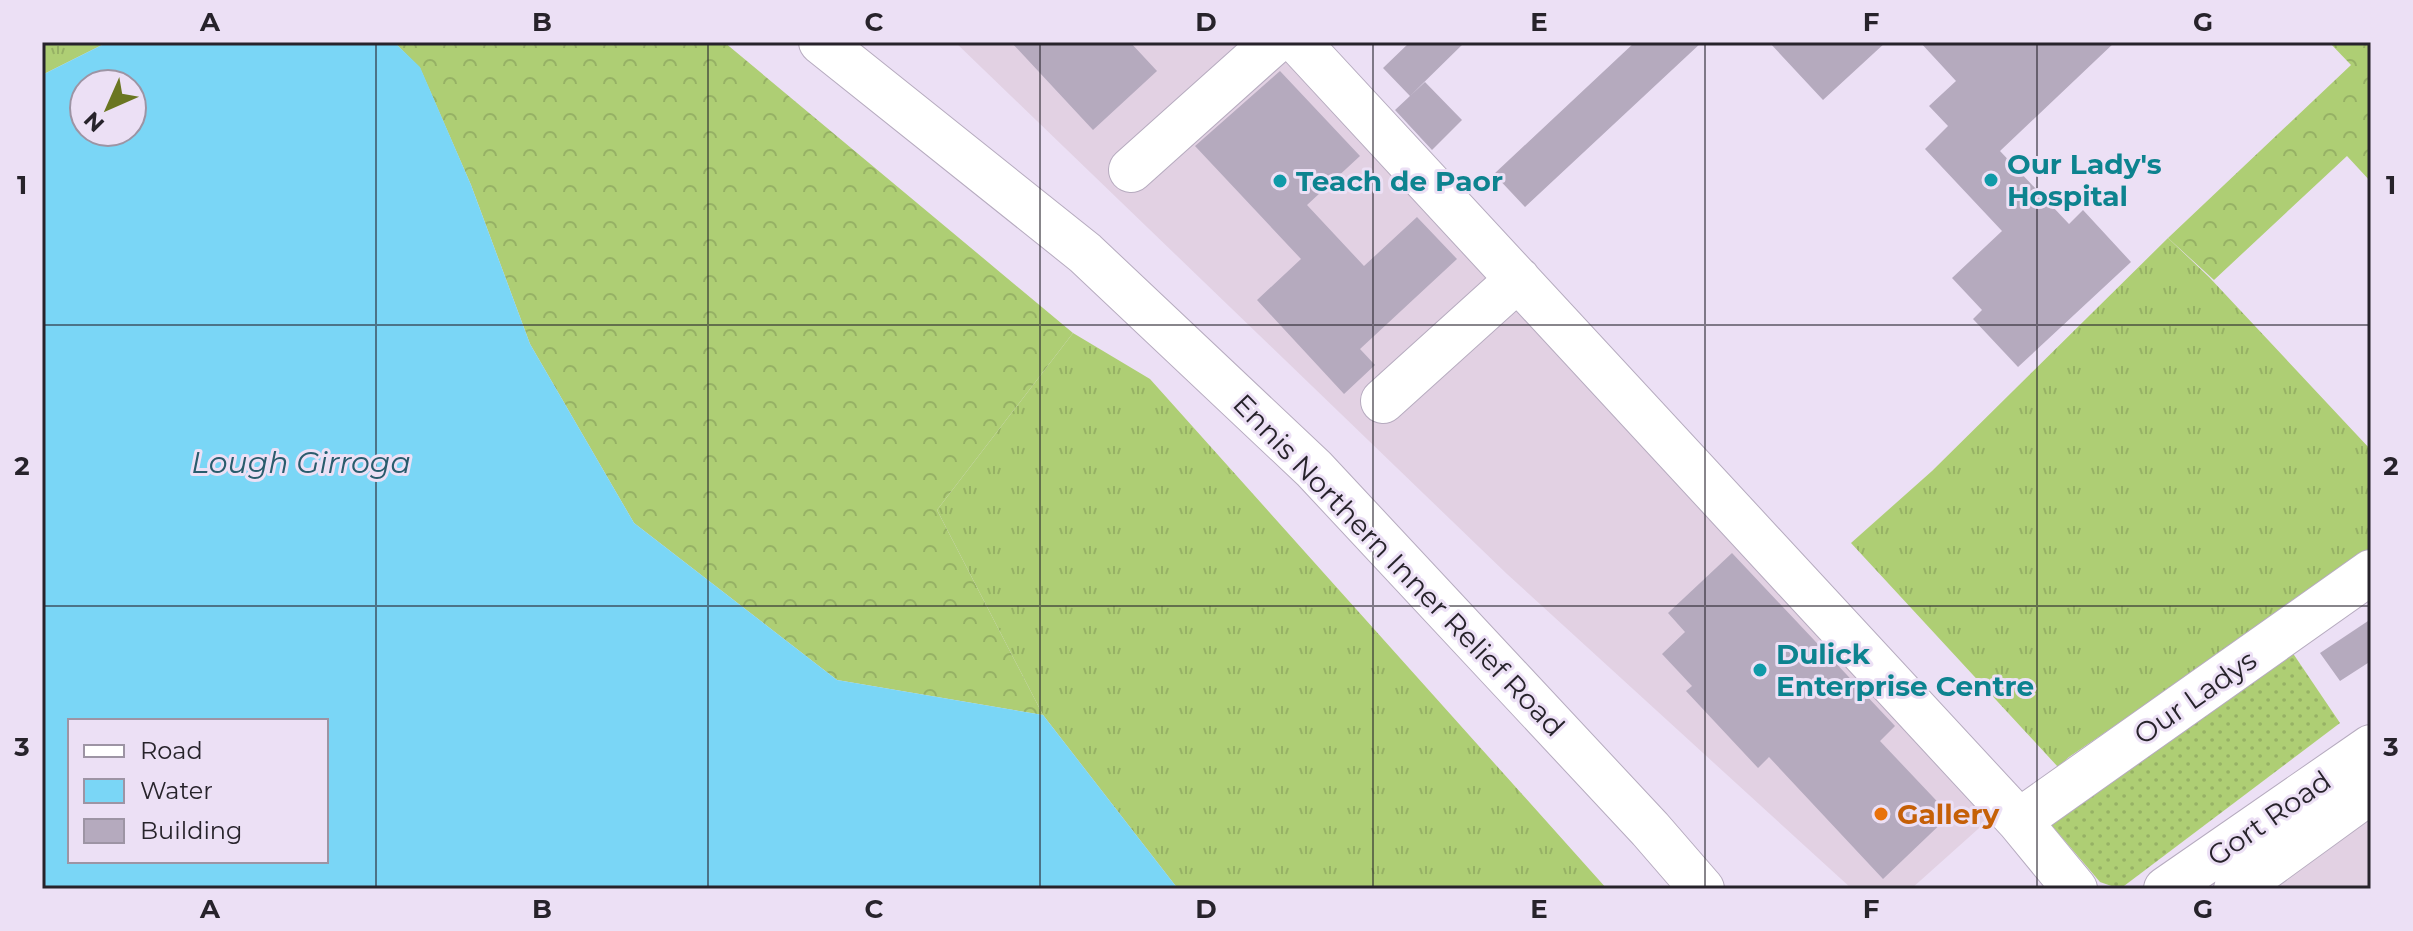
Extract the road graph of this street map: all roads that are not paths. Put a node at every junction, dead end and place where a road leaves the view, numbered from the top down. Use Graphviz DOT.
graph roads {
  1 [pos="821,42"];
  2 [pos="1274,42"];
  3 [pos="1298,42"];
  4 [pos="1131,170"];
  5 [pos="1518,279"];
  6 [pos="1383,401"];
  7 [pos="2371,572"];
  8 [pos="2371,747"];
  9 [pos="2371,791"];
  10 [pos="2019,821"];
  11 [pos="1702,889"];
  12 [pos="2075,889"];
  13 [pos="2166,889"];
  14 [pos="2236,889"];
  1 -- 11 [label="street, Ennis Northern Inner Relief Road"];
  2 -- 4 [label="street"];
  3 -- 5 [label="street"];
  5 -- 6 [label="street"];
  5 -- 10 [label="street"];
  7 -- 10 [label="street, Our Ladys"];
  8 -- 13 [label="street, Gort Road"];
  9 -- 14 [label="street, Gort Road"];
  10 -- 12 [label="street"];
}
